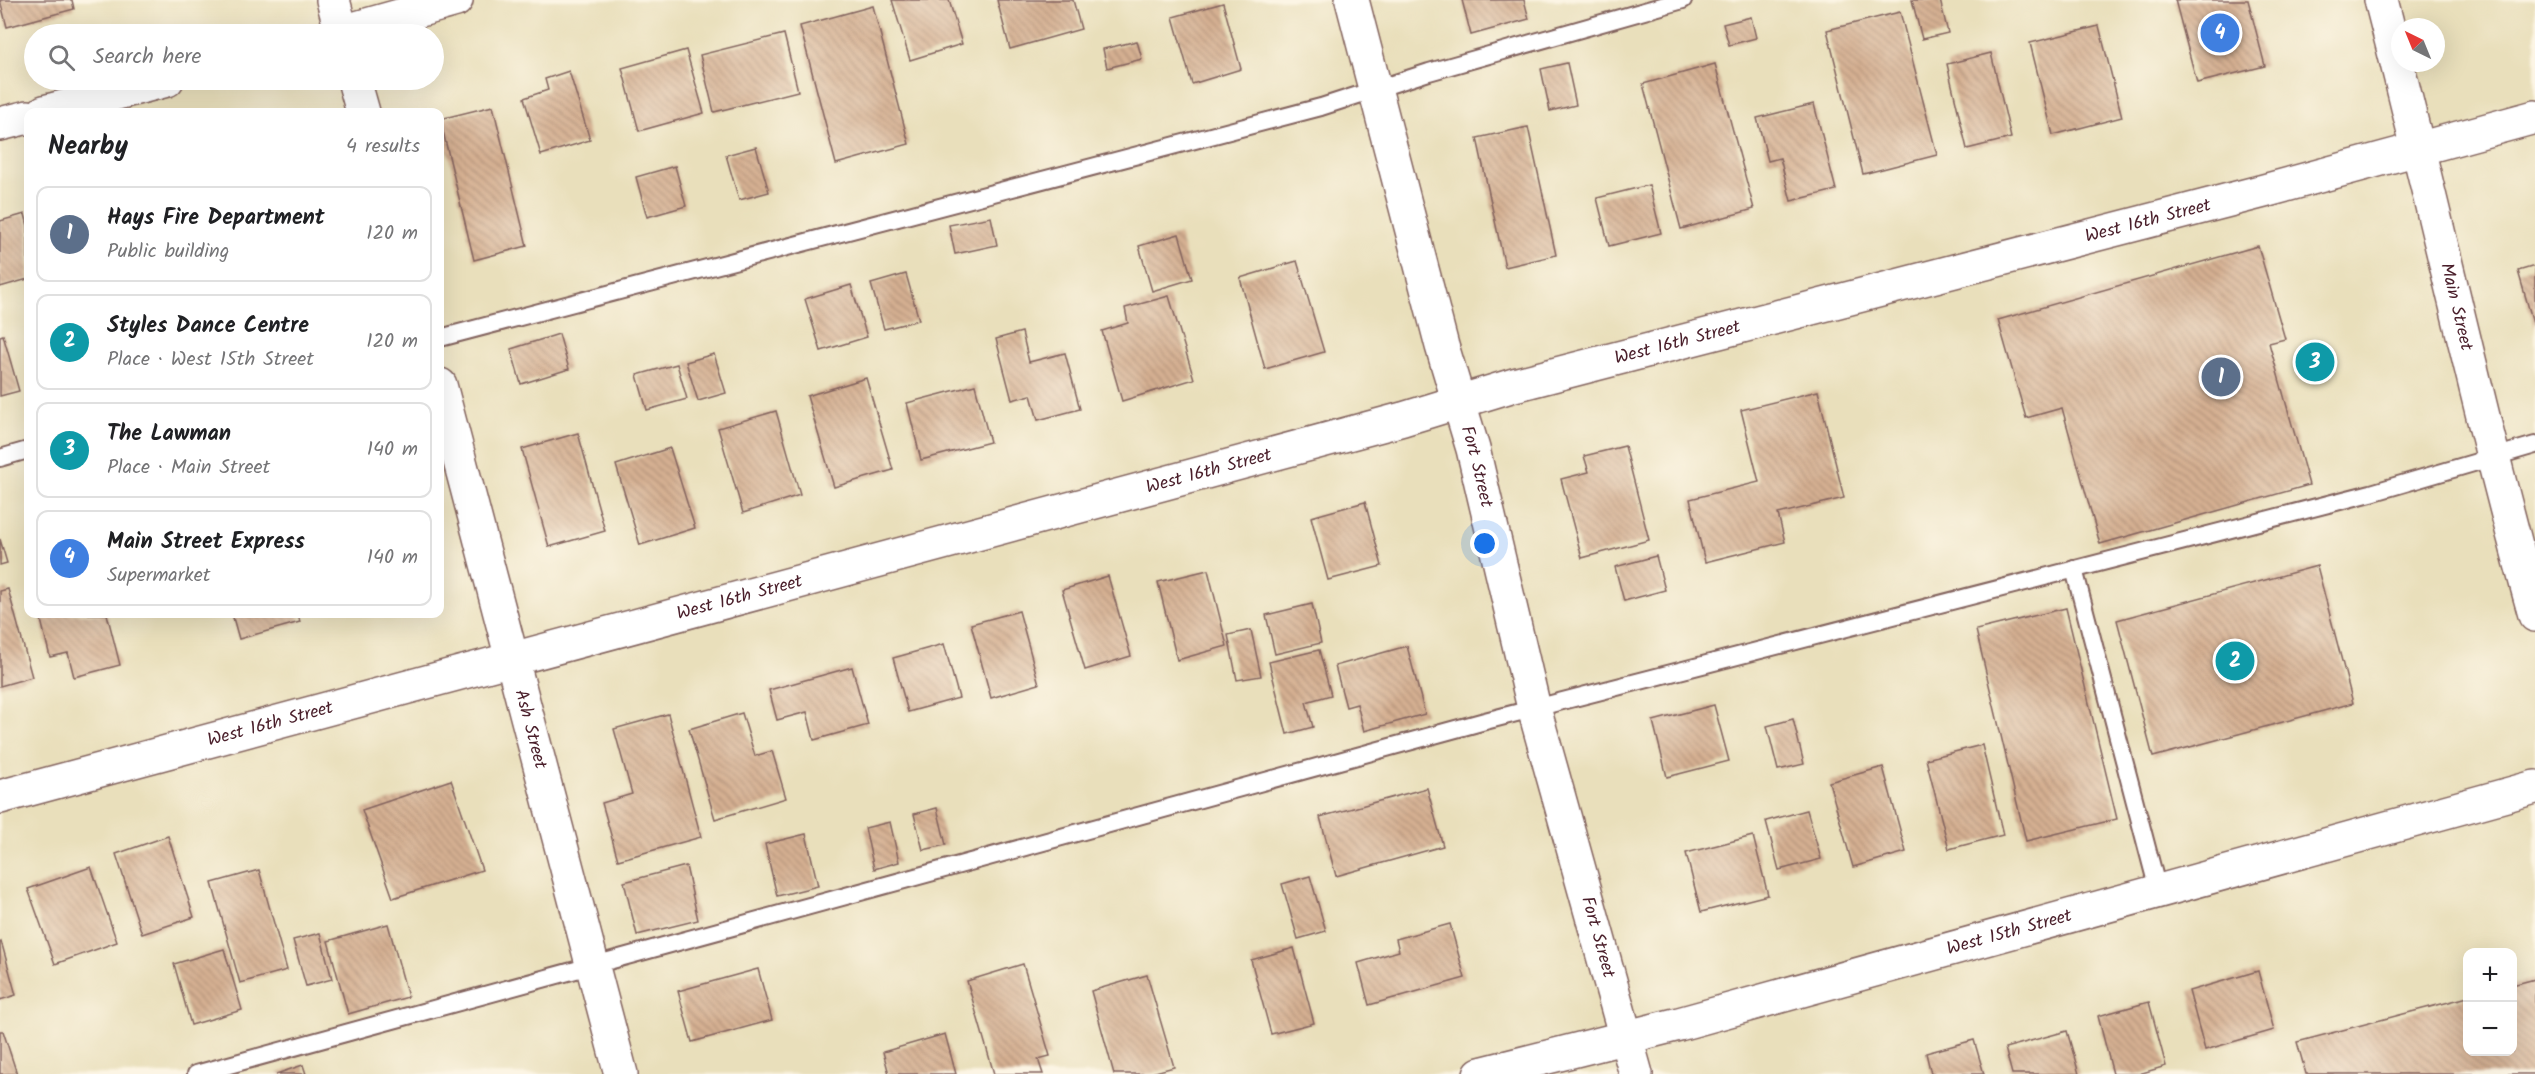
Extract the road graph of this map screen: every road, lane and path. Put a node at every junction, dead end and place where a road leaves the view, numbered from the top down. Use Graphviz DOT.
graph roads {
  1 [pos="333,0"];
  2 [pos="456,0"];
  3 [pos="1352,0"];
  4 [pos="1683,0"];
  5 [pos="2381,0"];
  6 [pos="338,24"];
  7 [pos="374,24"];
  8 [pos="1375,88"];
  9 [pos="129,90"];
  10 [pos="357,90"];
  11 [pos="59,108"];
  12 [pos="362,108"];
  13 [pos="2535,117"];
  14 [pos="24,118"];
  15 [pos="0,124"];
  16 [pos="2419,149"];
  17 [pos="444,337"];
  18 [pos="444,400"];
  19 [pos="1459,401"];
  20 [pos="2535,445"];
  21 [pos="24,451"];
  22 [pos="0,458"];
  23 [pos="2492,459"];
  24 [pos="2074,569"];
  25 [pos="2535,615"];
  26 [pos="512,661"];
  27 [pos="1534,708"];
  28 [pos="2535,787"];
  29 [pos="0,797"];
  30 [pos="2158,890"];
  31 [pos="592,966"];
  32 [pos="1625,1035"];
  33 [pos="196,1074"];
  34 [pos="621,1074"];
  35 [pos="1480,1074"];
  36 [pos="1636,1074"];
  1 -- 6 [label="street"];
  2 -- 7 [label="street"];
  3 -- 8 [label="street, Fort Street"];
  4 -- 8 [label="lane"];
  5 -- 16 [label="street, Main Street"];
  8 -- 17 [label="lane"];
  8 -- 19 [label="street, Fort Street"];
  9 -- 11 [label="street"];
  10 -- 12 [label="street"];
  13 -- 16 [label="street, West 16th Street"];
  14 -- 15 [label="street"];
  16 -- 19 [label="street, West 16th Street"];
  16 -- 23 [label="street, Main Street"];
  18 -- 26 [label="street, Ash Street"];
  19 -- 26 [label="street, West 16th Street"];
  19 -- 27 [label="street, Fort Street"];
  20 -- 23 [label="lane"];
  21 -- 22 [label="lane"];
  23 -- 24 [label="lane"];
  23 -- 25 [label="street, Main Street"];
  24 -- 27 [label="lane"];
  24 -- 30 [label="lane"];
  26 -- 29 [label="street, West 16th Street"];
  26 -- 31 [label="street, Ash Street"];
  27 -- 31 [label="lane"];
  27 -- 32 [label="street, Fort Street"];
  28 -- 30 [label="street, West 15th Street"];
  30 -- 32 [label="street, West 15th Street"];
  31 -- 33 [label="lane"];
  31 -- 34 [label="street, Ash Street"];
  32 -- 35 [label="street, West 15th Street"];
  32 -- 36 [label="street, Fort Street"];
}
